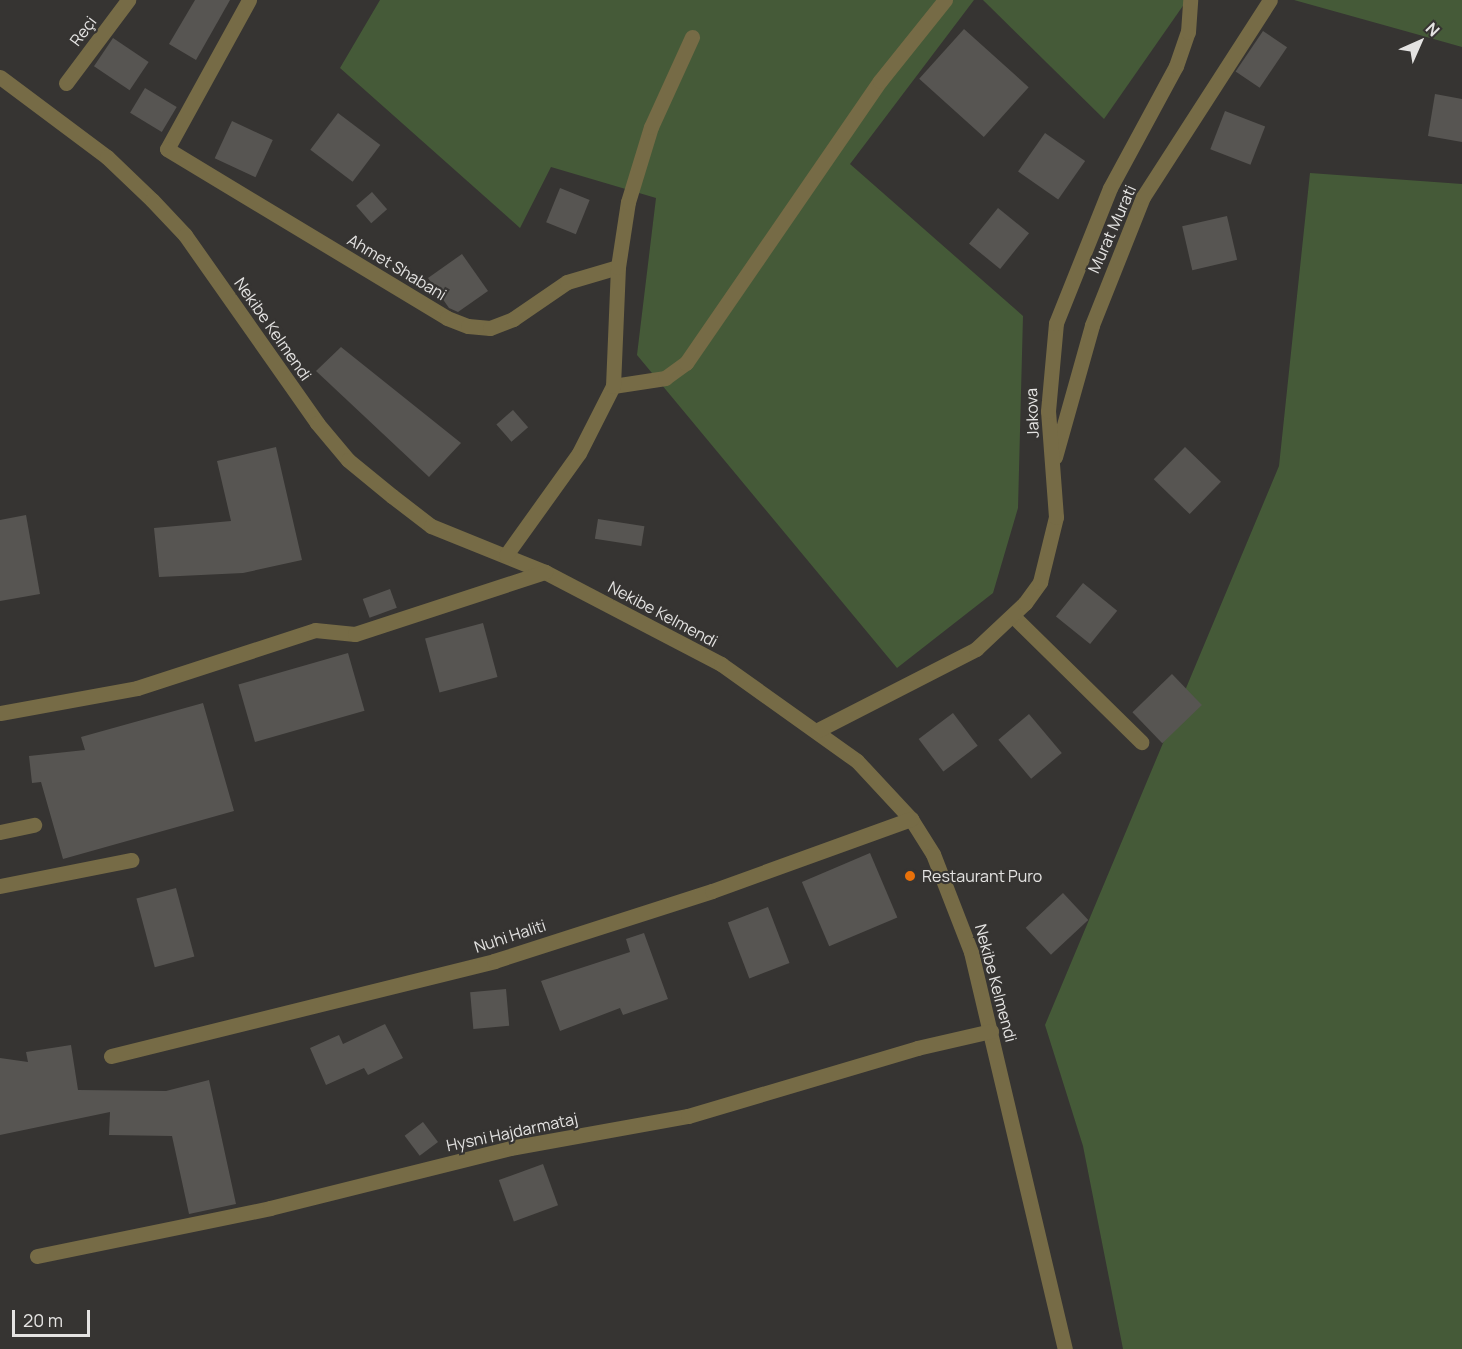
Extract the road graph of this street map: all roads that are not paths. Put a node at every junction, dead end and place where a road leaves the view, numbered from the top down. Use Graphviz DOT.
graph roads {
  1 [pos="128,0"];
  2 [pos="249,0"];
  3 [pos="945,0"];
  4 [pos="1190,0"];
  5 [pos="1270,0"];
  6 [pos="692,37"];
  7 [pos="0,77"];
  8 [pos="66,83"];
  9 [pos="618,267"];
  10 [pos="613,386"];
  11 [pos="1053,464"];
  12 [pos="506,555"];
  13 [pos="545,572"];
  14 [pos="1012,616"];
  15 [pos="0,713"];
  16 [pos="818,730"];
  17 [pos="1141,742"];
  18 [pos="911,819"];
  19 [pos="34,825"];
  20 [pos="0,832"];
  21 [pos="131,860"];
  22 [pos="0,886"];
  23 [pos="991,1032"];
  24 [pos="111,1056"];
  25 [pos="38,1256"];
  26 [pos="1065,1349"];
  1 -- 8 [label="street, Reçi"];
  2 -- 9 [label="street, Ahmet Shabani"];
  3 -- 10 [label="street"];
  4 -- 11 [label="street, Jakova"];
  5 -- 11 [label="street, Murat Murati"];
  6 -- 9 [label="street"];
  7 -- 12 [label="street, Nekibe Kelmendi"];
  9 -- 10 [label="street"];
  10 -- 12 [label="street"];
  11 -- 14 [label="street, Jakova"];
  12 -- 13 [label="street, Nekibe Kelmendi"];
  13 -- 15 [label="street"];
  13 -- 16 [label="street, Nekibe Kelmendi"];
  14 -- 16 [label="street, Jakova"];
  14 -- 17 [label="street"];
  16 -- 18 [label="street, Nekibe Kelmendi"];
  18 -- 23 [label="street, Nekibe Kelmendi"];
  18 -- 24 [label="street, Nuhi Haliti"];
  19 -- 20 [label="street"];
  21 -- 22 [label="street"];
  23 -- 25 [label="street, Hysni Hajdarmataj"];
  23 -- 26 [label="street, Nekibe Kelmendi"];
}
